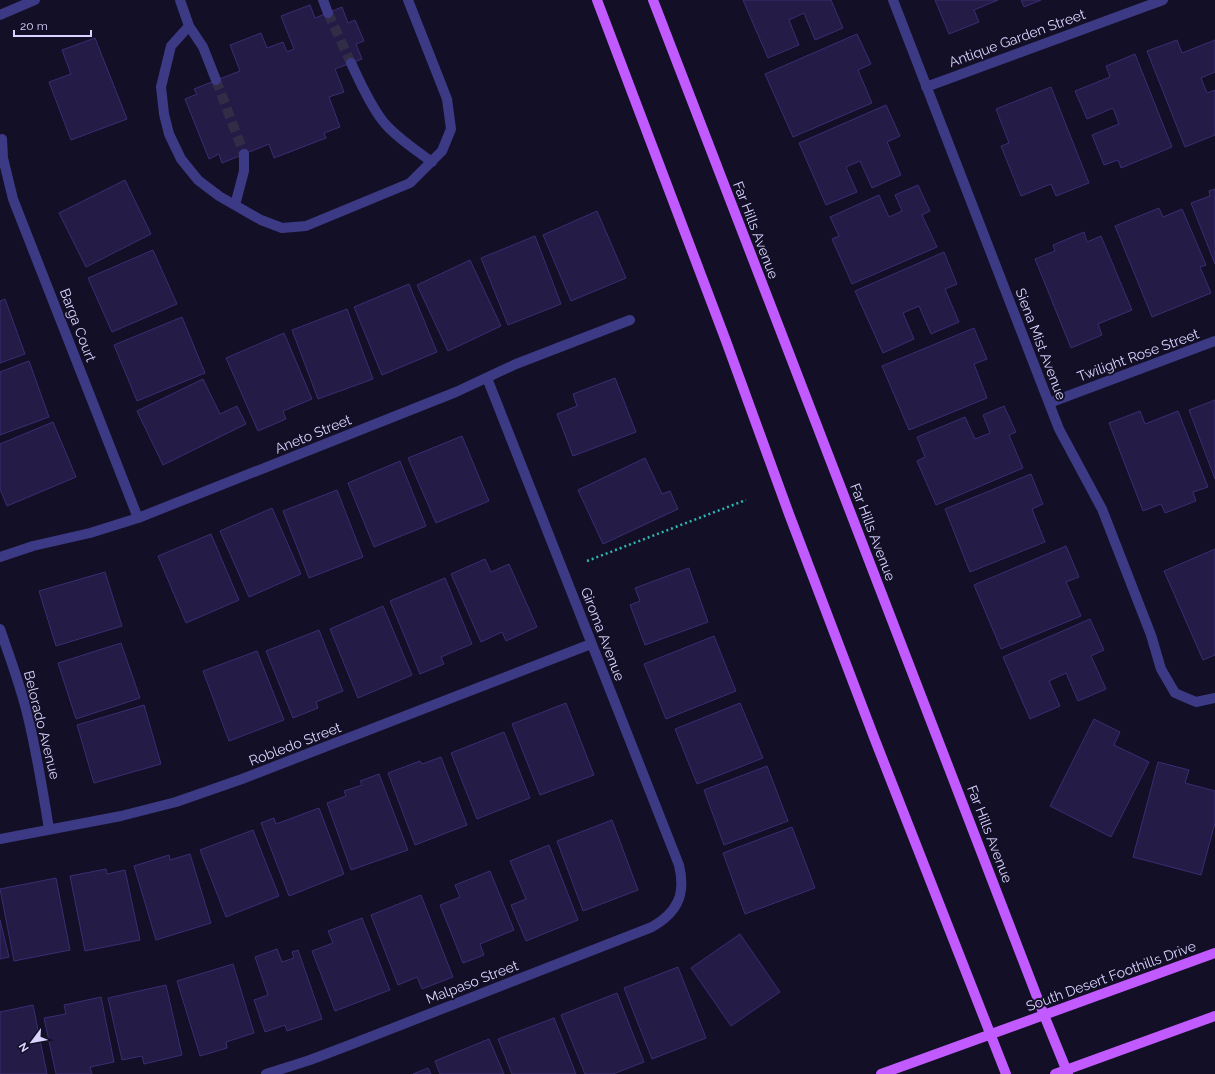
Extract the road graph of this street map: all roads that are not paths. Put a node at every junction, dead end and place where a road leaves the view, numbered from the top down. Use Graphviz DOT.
graph roads {
  1 [pos="35,0"];
  2 [pos="180,0"];
  3 [pos="323,0"];
  4 [pos="408,0"];
  5 [pos="597,0"];
  6 [pos="653,0"];
  7 [pos="892,0"];
  8 [pos="1163,0"];
  9 [pos="328,13"];
  10 [pos="0,15"];
  11 [pos="190,26"];
  12 [pos="351,63"];
  13 [pos="216,80"];
  14 [pos="926,86"];
  15 [pos="2,139"];
  16 [pos="244,154"];
  17 [pos="432,162"];
  18 [pos="235,205"];
  19 [pos="630,320"];
  20 [pos="1215,341"];
  21 [pos="487,378"];
  22 [pos="1048,403"];
  23 [pos="138,518"];
  24 [pos="0,557"];
  25 [pos="0,629"];
  26 [pos="591,644"];
  27 [pos="1215,698"];
  28 [pos="49,829"];
  29 [pos="0,839"];
  30 [pos="678,902"];
  31 [pos="1215,953"];
  32 [pos="1044,1015"];
  33 [pos="1215,1016"];
  34 [pos="990,1035"];
  35 [pos="1068,1072"];
  36 [pos="266,1074"];
  37 [pos="882,1074"];
  38 [pos="1006,1074"];
  39 [pos="1055,1074"];
  1 -- 10 [label="street"];
  2 -- 11 [label="street"];
  3 -- 9 [label="street"];
  4 -- 17 [label="street"];
  5 -- 34 [label="main road"];
  6 -- 32 [label="main road, Far Hills Avenue"];
  7 -- 14 [label="street, Siena Mist Avenue"];
  8 -- 14 [label="street, Antique Garden Street"];
  11 -- 13 [label="street"];
  11 -- 18 [label="street"];
  12 -- 17 [label="street"];
  14 -- 22 [label="street, Siena Mist Avenue"];
  15 -- 23 [label="street, Barga Court"];
  16 -- 18 [label="street"];
  17 -- 18 [label="street"];
  19 -- 21 [label="street, Aneto Street"];
  20 -- 22 [label="street, Twilight Rose Street"];
  21 -- 23 [label="street, Aneto Street"];
  21 -- 26 [label="street, Giroma Avenue"];
  22 -- 27 [label="street, Siena Mist Avenue"];
  23 -- 24 [label="street, Aneto Street"];
  25 -- 28 [label="street, Belorado Avenue"];
  26 -- 28 [label="street, Robledo Street"];
  26 -- 30 [label="street, Giroma Avenue"];
  28 -- 29 [label="street, Robledo Street"];
  30 -- 36 [label="street, Malpaso Street"];
  31 -- 32 [label="main road, South Desert Foothills Drive"];
  32 -- 34 [label="main road, South Desert Foothills Drive"];
  32 -- 35 [label="main road, Far Hills Avenue"];
  33 -- 35 [label="main road"];
  34 -- 37 [label="main road, South Desert Foothills Drive"];
  34 -- 38 [label="main road"];
  35 -- 39 [label="main road"];
}
